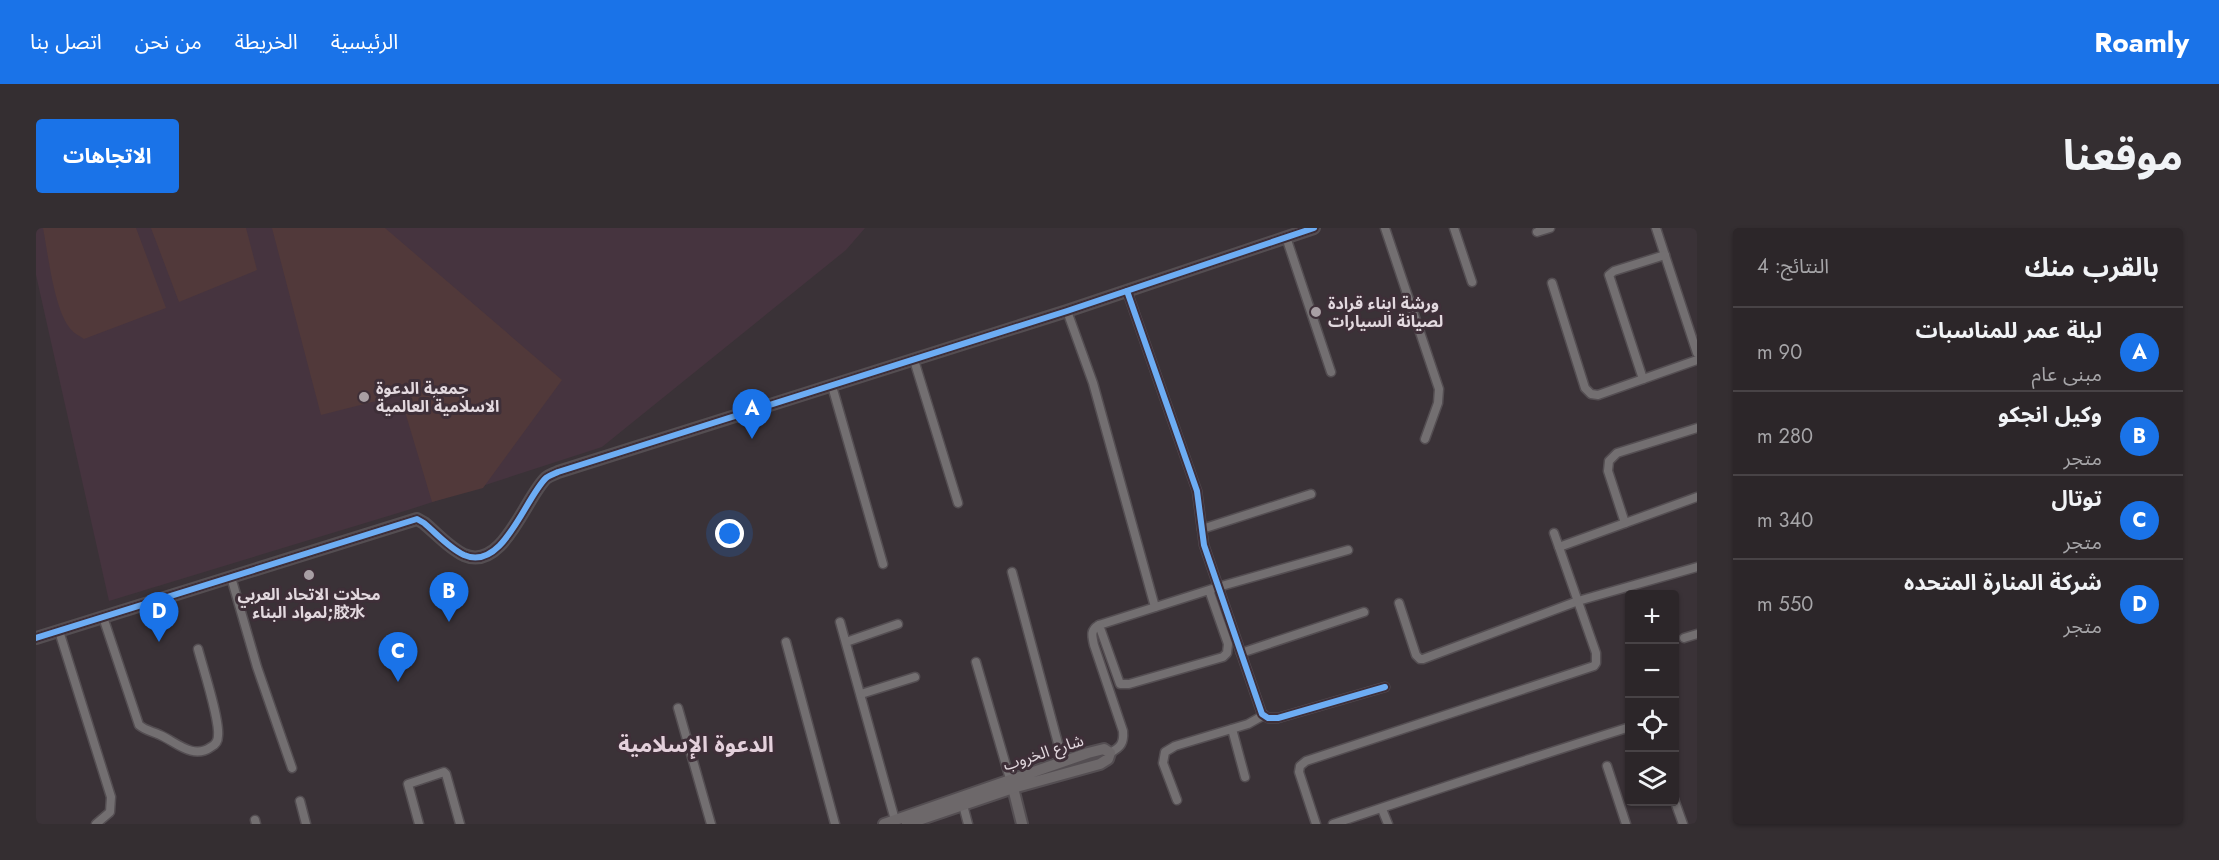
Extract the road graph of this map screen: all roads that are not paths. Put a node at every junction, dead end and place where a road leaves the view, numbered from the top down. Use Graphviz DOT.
graph roads {
  1 [pos="1314,228"];
  2 [pos="1385,228"];
  3 [pos="1454,228"];
  4 [pos="1550,228"];
  5 [pos="1656,228"];
  6 [pos="1537,232"];
  7 [pos="1286,237"];
  8 [pos="1665,255"];
  9 [pos="1472,282"];
  10 [pos="1552,283"];
  11 [pos="1127,291"];
  12 [pos="1067,311"];
  13 [pos="1697,353"];
  14 [pos="914,360"];
  15 [pos="1697,360"];
  16 [pos="1330,372"];
  17 [pos="1643,379"];
  18 [pos="832,386"];
  19 [pos="1697,428"];
  20 [pos="1425,439"];
  21 [pos="1311,494"];
  22 [pos="1697,497"];
  23 [pos="958,503"];
  24 [pos="1625,523"];
  25 [pos="1202,529"];
  26 [pos="1554,533"];
  27 [pos="1559,547"];
  28 [pos="1348,550"];
  29 [pos="883,564"];
  30 [pos="1697,567"];
  31 [pos="1012,572"];
  32 [pos="231,578"];
  33 [pos="1214,588"];
  34 [pos="1578,601"];
  35 [pos="1400,603"];
  36 [pos="1155,607"];
  37 [pos="1364,612"];
  38 [pos="103,617"];
  39 [pos="840,622"];
  40 [pos="898,624"];
  41 [pos="1099,625"];
  42 [pos="59,631"];
  43 [pos="1697,634"];
  44 [pos="36,638"];
  45 [pos="1684,638"];
  46 [pos="786,642"];
  47 [pos="846,642"];
  48 [pos="198,649"];
  49 [pos="1240,652"];
  50 [pos="976,663"];
  51 [pos="915,677"];
  52 [pos="1385,687"];
  53 [pos="861,694"];
  54 [pos="678,708"];
  55 [pos="1264,716"];
  56 [pos="1625,728"];
  57 [pos="1232,729"];
  58 [pos="1110,753"];
  59 [pos="1063,762"];
  60 [pos="1607,766"];
  61 [pos="292,768"];
  62 [pos="1245,777"];
  63 [pos="1011,783"];
  64 [pos="1177,800"];
  65 [pos="300,801"];
  66 [pos="963,805"];
  67 [pos="1677,806"];
  68 [pos="1382,809"];
  69 [pos="890,822"];
  70 [pos="96,824"];
  71 [pos="306,824"];
  72 [pos="419,824"];
  73 [pos="460,824"];
  74 [pos="711,824"];
  75 [pos="835,824"];
  76 [pos="907,824"];
  77 [pos="968,824"];
  78 [pos="1022,824"];
  79 [pos="1316,824"];
  80 [pos="1333,824"];
  81 [pos="1388,824"];
  82 [pos="1626,824"];
  83 [pos="1683,824"];
  1 -- 7 [label="street"];
  2 -- 20 [label="street"];
  3 -- 9 [label="street"];
  4 -- 6 [label="street"];
  5 -- 8 [label="street"];
  7 -- 11 [label="street"];
  7 -- 16 [label="street"];
  8 -- 13 [label="street"];
  8 -- 17 [label="street"];
  10 -- 17 [label="street"];
  11 -- 12 [label="street"];
  11 -- 25 [label="street"];
  12 -- 14 [label="street"];
  12 -- 36 [label="street"];
  14 -- 18 [label="street"];
  14 -- 23 [label="street"];
  15 -- 17 [label="street"];
  18 -- 29 [label="street"];
  18 -- 32 [label="street"];
  19 -- 24 [label="street"];
  21 -- 25 [label="street"];
  22 -- 24 [label="street"];
  24 -- 27 [label="street"];
  25 -- 33 [label="street"];
  26 -- 27 [label="street"];
  27 -- 34 [label="street"];
  28 -- 33 [label="street"];
  30 -- 34 [label="street"];
  31 -- 59 [label="street"];
  32 -- 38 [label="street"];
  32 -- 61 [label="street"];
  33 -- 36 [label="street"];
  33 -- 41 [label="street"];
  33 -- 49 [label="street"];
  34 -- 35 [label="street"];
  34 -- 79 [label="street"];
  36 -- 41 [label="street"];
  37 -- 49 [label="street"];
  38 -- 42 [label="street"];
  38 -- 48 [label="street"];
  39 -- 47 [label="street"];
  40 -- 47 [label="street"];
  41 -- 58 [label="street"];
  42 -- 44 [label="street"];
  42 -- 70 [label="street"];
  43 -- 45 [label="street"];
  46 -- 75 [label="street"];
  47 -- 53 [label="street"];
  49 -- 55 [label="street"];
  50 -- 63 [label="street"];
  51 -- 53 [label="street"];
  52 -- 55 [label="street"];
  53 -- 69 [label="street"];
  54 -- 74 [label="street"];
  55 -- 57 [label="street"];
  56 -- 68 [label="street"];
  57 -- 62 [label="street"];
  57 -- 64 [label="street"];
  58 -- 59 [label="main road, شارع الخروب"];
  58 -- 63 [label="main road, شارع الخروب"];
  59 -- 63 [label="main road, شارع الخروب"];
  60 -- 82 [label="street"];
  63 -- 66 [label="main road, شارع الخروب"];
  63 -- 69 [label="main road, شارع الخروب"];
  63 -- 78 [label="main road, شارع الخروب"];
  65 -- 71 [label="street"];
  66 -- 76 [label="main road, شارع الخروب"];
  66 -- 77 [label="street"];
  67 -- 83 [label="street"];
  68 -- 80 [label="street"];
  68 -- 81 [label="street"];
  72 -- 73 [label="street"];
}
